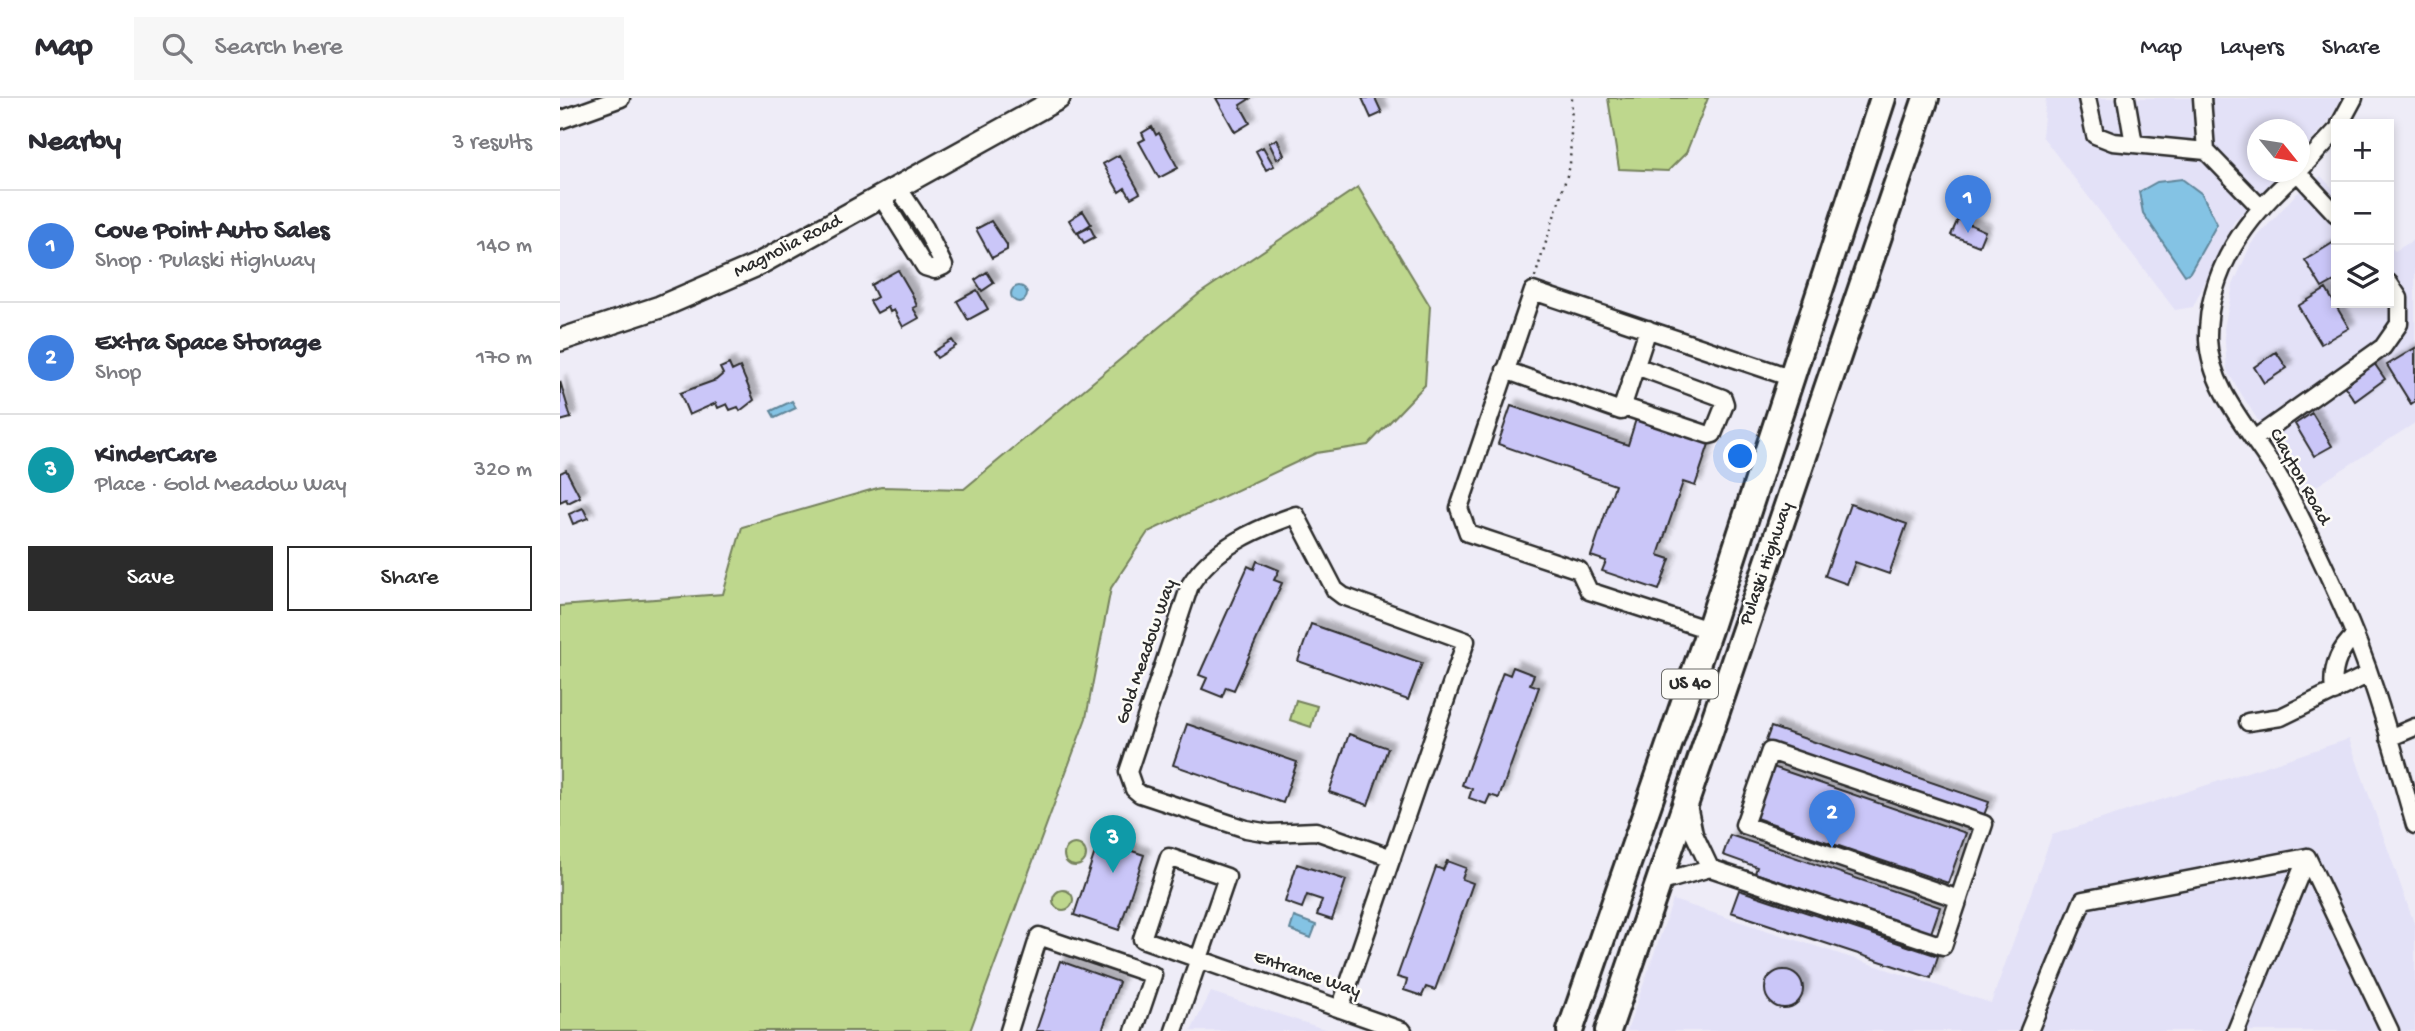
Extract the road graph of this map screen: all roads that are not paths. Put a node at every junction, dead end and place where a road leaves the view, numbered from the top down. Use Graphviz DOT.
graph roads {
  1 [pos="621,98"];
  2 [pos="1049,98"];
  3 [pos="1059,98"];
  4 [pos="1883,98"];
  5 [pos="1926,98"];
  6 [pos="2087,98"];
  7 [pos="2126,98"];
  8 [pos="2202,98"];
  9 [pos="2354,98"];
  10 [pos="2343,119"];
  11 [pos="560,120"];
  12 [pos="1004,130"];
  13 [pos="2331,136"];
  14 [pos="2134,144"];
  15 [pos="2206,151"];
  16 [pos="2310,158"];
  17 [pos="2286,182"];
  18 [pos="2308,182"];
  19 [pos="2260,207"];
  20 [pos="2331,208"];
  21 [pos="2394,290"];
  22 [pos="1648,329"];
  23 [pos="560,340"];
  24 [pos="1636,366"];
  25 [pos="1506,370"];
  26 [pos="1792,378"];
  27 [pos="1622,406"];
  28 [pos="2254,439"];
  29 [pos="1709,630"];
  30 [pos="2354,636"];
  31 [pos="2369,674"];
  32 [pos="2334,692"];
  33 [pos="2248,722"];
  34 [pos="2415,727"];
  35 [pos="2389,738"];
  36 [pos="1687,798"];
  37 [pos="2414,818"];
  38 [pos="2307,857"];
  39 [pos="1392,858"];
  40 [pos="1710,868"];
  41 [pos="1658,883"];
  42 [pos="1959,899"];
  43 [pos="1197,959"];
  44 [pos="1581,999"];
  45 [pos="1340,1009"];
  46 [pos="1362,1024"];
  47 [pos="1385,1028"];
  48 [pos="1009,1031"];
  49 [pos="1134,1031"];
  50 [pos="1174,1031"];
  51 [pos="1403,1031"];
  52 [pos="1559,1031"];
  53 [pos="1570,1031"];
  54 [pos="1608,1031"];
  55 [pos="2029,1031"];
  56 [pos="2236,1031"];
  57 [pos="2390,1031"];
  1 -- 11 [label="street"];
  2 -- 12 [label="main road, Magnolia Road"];
  3 -- 12 [label="main road, Magnolia Road"];
  4 -- 26 [label="highway, Pulaski Highway / US 40"];
  5 -- 36 [label="highway, Pulaski Highway / US 40"];
  6 -- 14 [label="street"];
  7 -- 14 [label="street"];
  8 -- 15 [label="street"];
  9 -- 10 [label="street"];
  12 -- 23 [label="main road, Magnolia Road"];
  13 -- 16 [label="street, Clayton Road"];
  14 -- 15 [label="street"];
  15 -- 19 [label="street"];
  17 -- 19 [label="street, Clayton Road"];
  18 -- 20 [label="street"];
  19 -- 28 [label="street, Clayton Road"];
  21 -- 28 [label="street"];
  22 -- 24 [label="street"];
  22 -- 25 [label="street"];
  22 -- 26 [label="street"];
  24 -- 27 [label="street"];
  24 -- 27 [label="street"];
  25 -- 27 [label="street"];
  25 -- 29 [label="street"];
  26 -- 29 [label="highway, Pulaski Highway / US 40"];
  28 -- 30 [label="street, Clayton Road"];
  29 -- 44 [label="highway, Pulaski Highway / US 40"];
  30 -- 31 [label="street, Clayton Road"];
  30 -- 32 [label="street"];
  31 -- 32 [label="street"];
  31 -- 35 [label="street, Clayton Road"];
  32 -- 33 [label="street"];
  34 -- 35 [label="street"];
  35 -- 37 [label="street, Clayton Road"];
  36 -- 40 [label="street"];
  36 -- 41 [label="highway, Pulaski Highway / US 40"];
  38 -- 55 [label="street"];
  38 -- 56 [label="street"];
  38 -- 57 [label="street"];
  39 -- 39 [label="street, Gold Meadow Way"];
  39 -- 45 [label="street, Gold Meadow Way"];
  40 -- 41 [label="street"];
  40 -- 42 [label="street"];
  41 -- 54 [label="highway, Pulaski Highway / US 40"];
  42 -- 42 [label="street"];
  43 -- 43 [label="street, Entrance Way"];
  43 -- 45 [label="street, Entrance Way"];
  43 -- 50 [label="street"];
  44 -- 52 [label="highway"];
  44 -- 53 [label="highway, Pulaski Highway / US 40"];
  45 -- 46 [label="street, Entrance Way"];
  46 -- 47 [label="street, Entrance Way"];
  47 -- 51 [label="street, Entrance Way"];
  48 -- 49 [label="street"];
}
